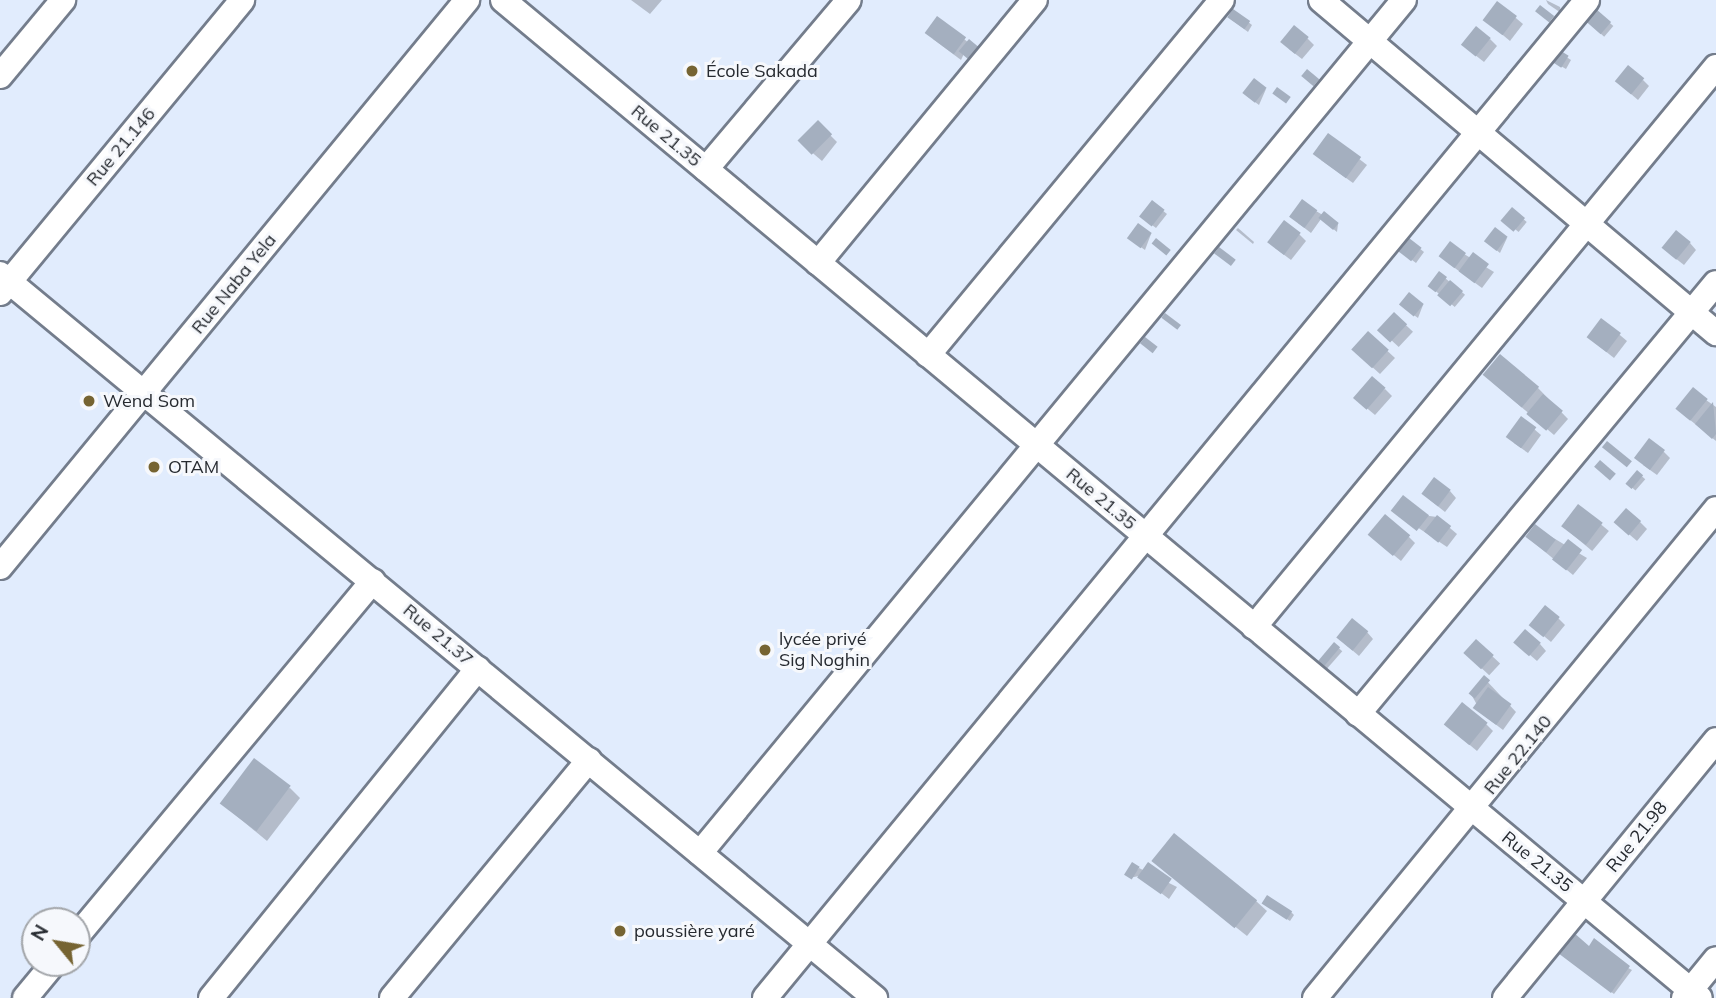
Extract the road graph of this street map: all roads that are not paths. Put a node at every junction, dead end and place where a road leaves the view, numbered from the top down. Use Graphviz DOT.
graph roads {
  1 [pos="63,0"];
  2 [pos="242,0"];
  3 [pos="467,0"];
  4 [pos="503,0"];
  5 [pos="849,0"];
  6 [pos="1035,0"];
  7 [pos="1222,0"];
  8 [pos="1321,0"];
  9 [pos="1404,0"];
  10 [pos="1587,0"];
  11 [pos="1370,41"];
  12 [pos="1716,67"];
  13 [pos="0,76"];
  14 [pos="1476,132"];
  15 [pos="706,169"];
  16 [pos="1587,223"];
  17 [pos="818,263"];
  18 [pos="3,283"];
  19 [pos="1716,283"];
  20 [pos="1691,313"];
  21 [pos="1716,333"];
  22 [pos="928,355"];
  23 [pos="145,392"];
  24 [pos="1037,446"];
  25 [pos="1716,509"];
  26 [pos="1142,534"];
  27 [pos="0,567"];
  28 [pos="373,581"];
  29 [pos="1254,627"];
  30 [pos="478,668"];
  31 [pos="1358,714"];
  32 [pos="1716,740"];
  33 [pos="589,760"];
  34 [pos="1474,810"];
  35 [pos="700,853"];
  36 [pos="1585,901"];
  37 [pos="91,919"];
  38 [pos="810,944"];
  39 [pos="1716,959"];
  40 [pos="42,977"];
  41 [pos="1691,995"];
  42 [pos="25,998"];
  43 [pos="211,998"];
  44 [pos="392,998"];
  45 [pos="765,998"];
  46 [pos="875,998"];
  47 [pos="1315,998"];
  48 [pos="1505,998"];
  1 -- 13 [label="street"];
  2 -- 18 [label="street, Rue 21.146"];
  3 -- 23 [label="street, Rue Naba Yela"];
  4 -- 15 [label="street, Rue 21.35"];
  5 -- 15 [label="street"];
  6 -- 17 [label="street"];
  7 -- 22 [label="street"];
  8 -- 11 [label="street"];
  9 -- 11 [label="street"];
  10 -- 14 [label="street"];
  11 -- 14 [label="street"];
  11 -- 24 [label="street"];
  12 -- 16 [label="street"];
  14 -- 16 [label="street"];
  14 -- 26 [label="street"];
  15 -- 17 [label="street, Rue 21.35"];
  16 -- 20 [label="street"];
  16 -- 29 [label="street"];
  17 -- 22 [label="street, Rue 21.35"];
  18 -- 23 [label="street, Rue 21.37"];
  19 -- 20 [label="street"];
  20 -- 21 [label="street"];
  20 -- 31 [label="street"];
  22 -- 24 [label="street, Rue 21.35"];
  23 -- 27 [label="street, Rue Naba Yela"];
  23 -- 28 [label="street, Rue 21.37"];
  24 -- 26 [label="street, Rue 21.35"];
  24 -- 35 [label="street"];
  25 -- 34 [label="street, Rue 22.140"];
  26 -- 29 [label="street, Rue 21.35"];
  26 -- 38 [label="street"];
  28 -- 30 [label="street, Rue 21.37"];
  28 -- 37 [label="street"];
  29 -- 31 [label="street, Rue 21.35"];
  30 -- 33 [label="street, Rue 21.37"];
  30 -- 43 [label="street"];
  31 -- 34 [label="street, Rue 21.35"];
  32 -- 36 [label="street, Rue 21.98"];
  33 -- 35 [label="street, Rue 21.37"];
  33 -- 44 [label="street"];
  34 -- 36 [label="street, Rue 21.35"];
  34 -- 47 [label="street, Rue 22.140"];
  35 -- 38 [label="street, Rue 21.37"];
  36 -- 41 [label="street, Rue 21.35"];
  36 -- 48 [label="street, Rue 21.98"];
  38 -- 45 [label="street"];
  38 -- 46 [label="street, Rue 21.37"];
  39 -- 41 [label="street"];
  40 -- 42 [label="street"];
}
